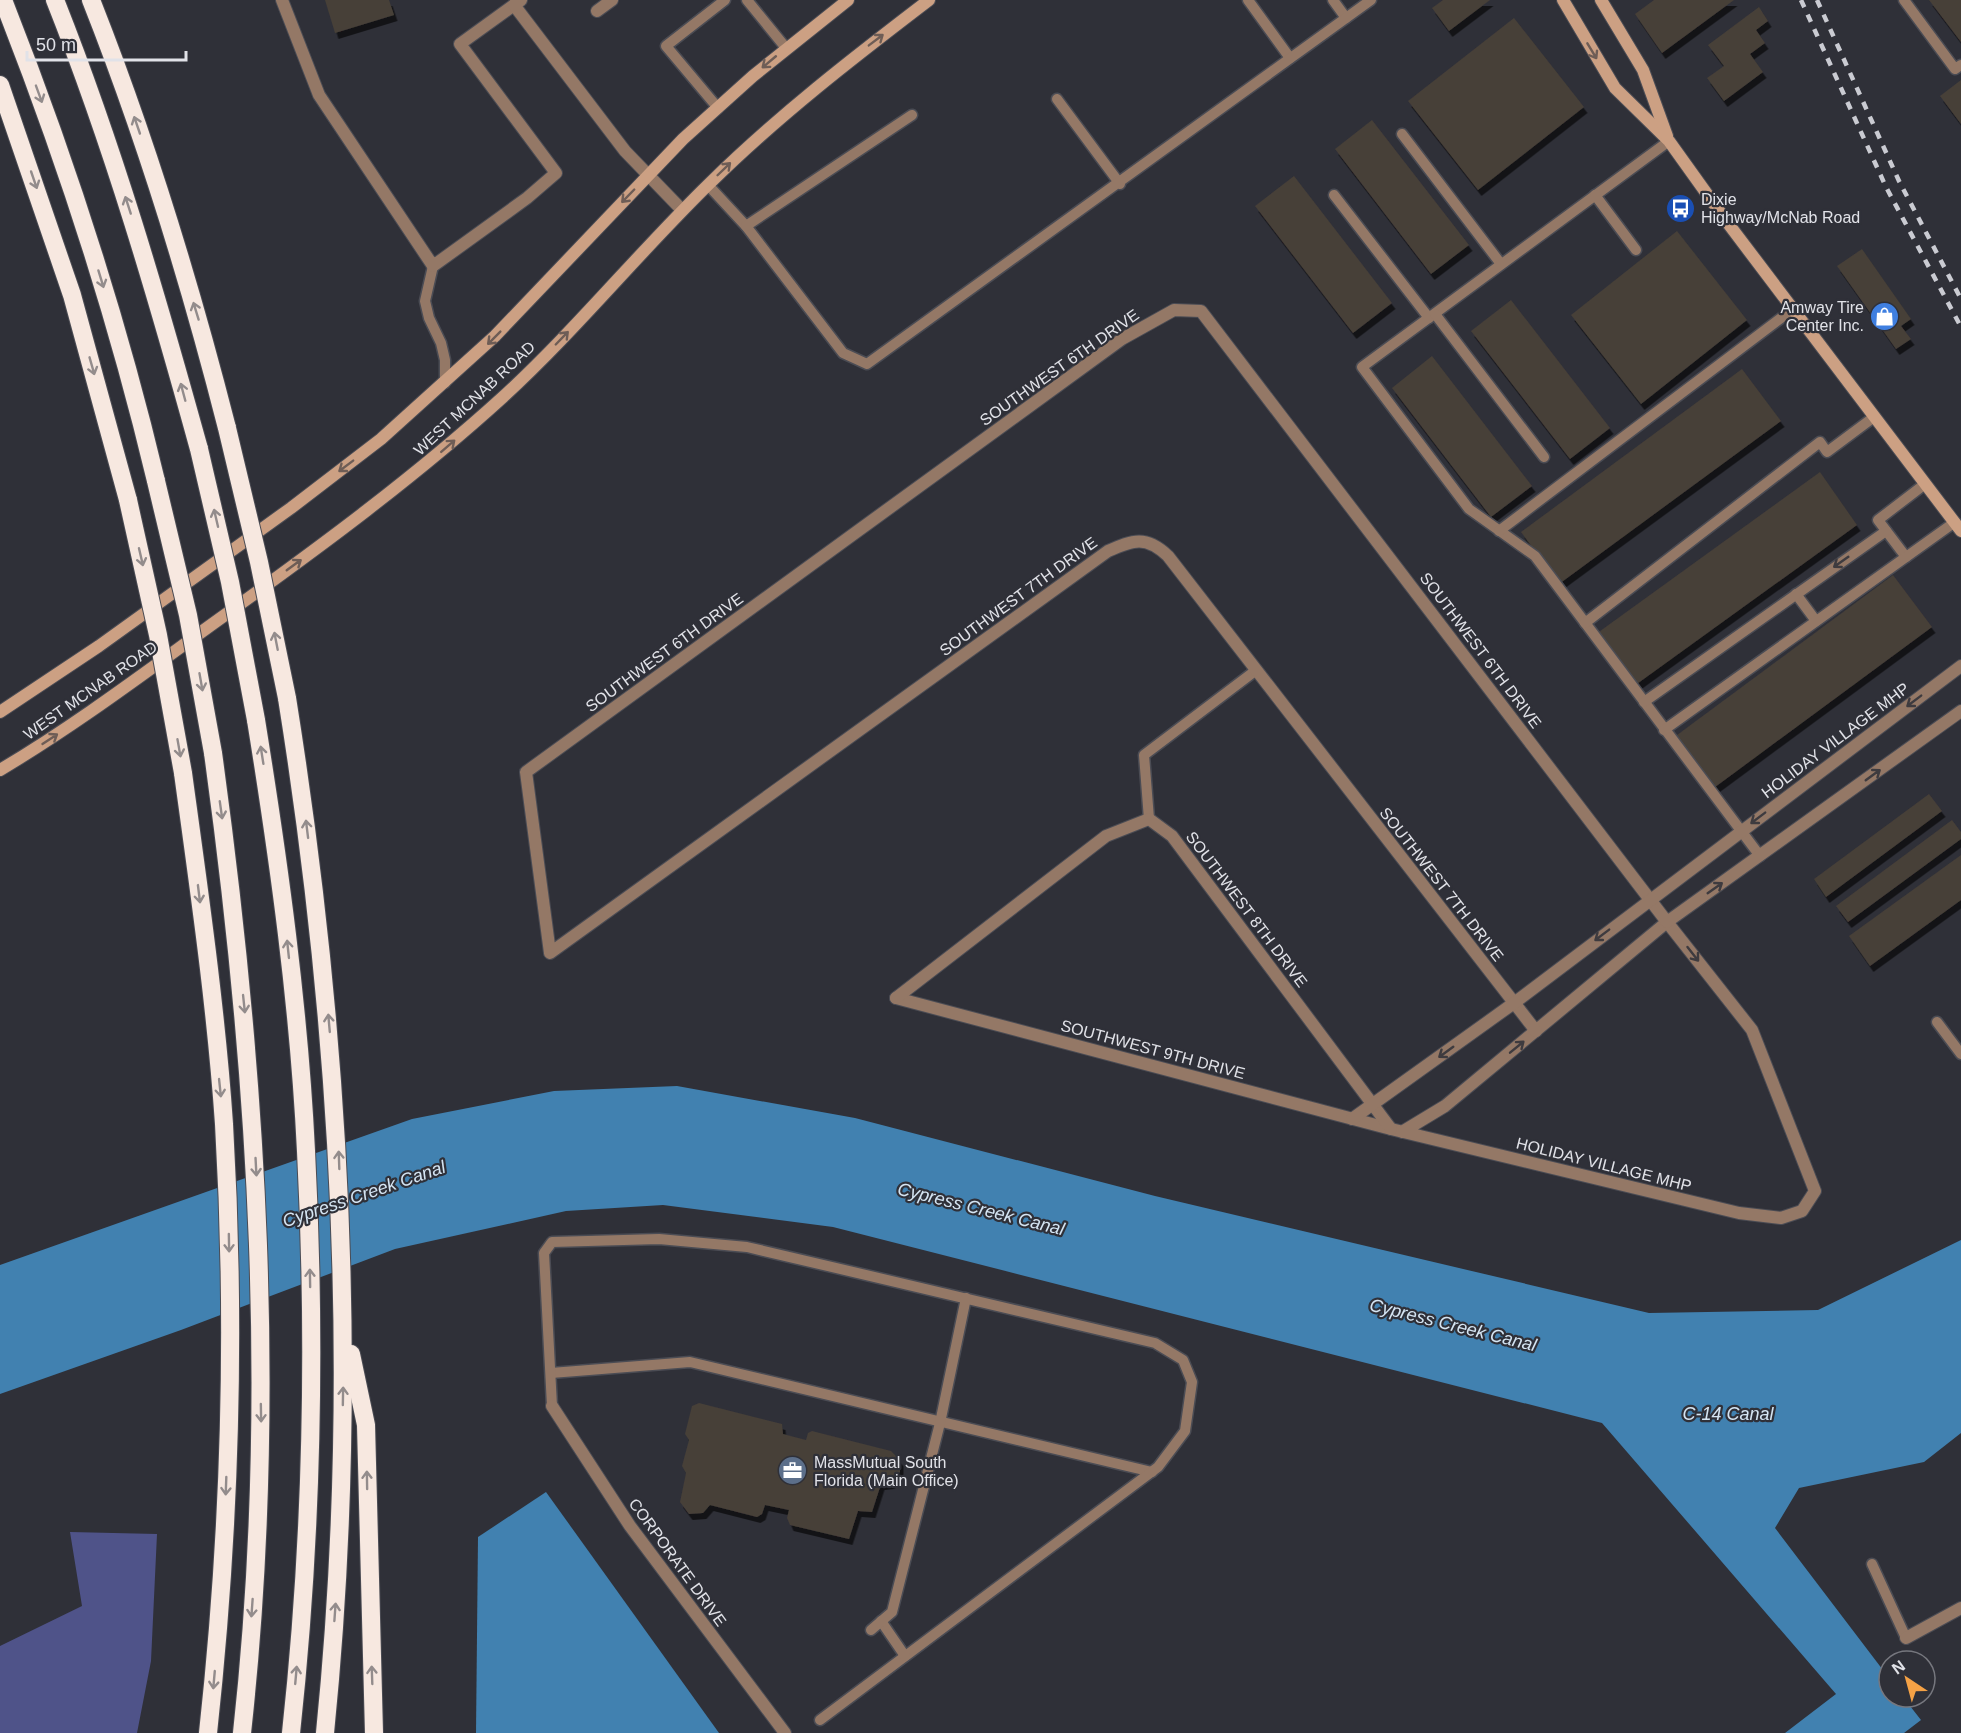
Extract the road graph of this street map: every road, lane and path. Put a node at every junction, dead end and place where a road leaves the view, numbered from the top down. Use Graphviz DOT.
graph roads {
  1 [pos="3,0"];
  2 [pos="55,0"];
  3 [pos="91,0"];
  4 [pos="282,0"];
  5 [pos="612,0"];
  6 [pos="725,0"];
  7 [pos="747,0"];
  8 [pos="848,0"];
  9 [pos="929,0"];
  10 [pos="1248,0"];
  11 [pos="1333,0"];
  12 [pos="1371,0"];
  13 [pos="1563,0"];
  14 [pos="1601,0"];
  15 [pos="1904,0"];
  16 [pos="517,3"];
  17 [pos="597,11"];
  18 [pos="1346,18"];
  19 [pos="786,48"];
  20 [pos="1290,58"];
  21 [pos="1961,65"];
  22 [pos="0,85"];
  23 [pos="1056,99"];
  24 [pos="718,108"];
  25 [pos="912,115"];
  26 [pos="1402,134"];
  27 [pos="1669,141"];
  28 [pos="648,176"];
  29 [pos="708,184"];
  30 [pos="1120,184"];
  31 [pos="1334,195"];
  32 [pos="1595,195"];
  33 [pos="682,210"];
  34 [pos="747,226"];
  35 [pos="1636,250"];
  36 [pos="1502,264"];
  37 [pos="433,266"];
  38 [pos="1793,309"];
  39 [pos="1432,316"];
  40 [pos="445,383"];
  41 [pos="1874,417"];
  42 [pos="1544,456"];
  43 [pos="1925,484"];
  44 [pos="1958,526"];
  45 [pos="1499,531"];
  46 [pos="1886,531"];
  47 [pos="1905,557"];
  48 [pos="1796,594"];
  49 [pos="1816,621"];
  50 [pos="1585,623"];
  51 [pos="1961,666"];
  52 [pos="1256,671"];
  53 [pos="1644,702"];
  54 [pos="1961,711"];
  55 [pos="0,712"];
  56 [pos="1664,730"];
  57 [pos="0,770"];
  58 [pos="1149,819"];
  59 [pos="1740,831"];
  60 [pos="1760,856"];
  61 [pos="1650,899"];
  62 [pos="1667,922"];
  63 [pos="550,953"];
  64 [pos="1514,1003"];
  65 [pos="1937,1022"];
  66 [pos="1536,1031"];
  67 [pos="1961,1054"];
  68 [pos="1373,1105"];
  69 [pos="1352,1119"];
  70 [pos="1397,1130"];
  71 [pos="966,1299"];
  72 [pos="344,1323"];
  73 [pos="550,1373"];
  74 [pos="552,1406"];
  75 [pos="940,1424"];
  76 [pos="1152,1472"];
  77 [pos="1872,1564"];
  78 [pos="1961,1608"];
  79 [pos="881,1622"];
  80 [pos="871,1630"];
  81 [pos="1906,1638"];
  82 [pos="905,1656"];
  83 [pos="820,1720"];
  84 [pos="208,1733"];
  85 [pos="242,1733"];
  86 [pos="291,1733"];
  87 [pos="325,1733"];
  88 [pos="374,1733"];
  89 [pos="785,1733"];
  1 -- 85 [label="highway, one-way, bridge"];
  86 -- 2 [label="highway, one-way, bridge"];
  72 -- 3 [label="highway, one-way, bridge"];
  4 -- 37 [label="street"];
  5 -- 17 [label="street"];
  6 -- 24 [label="lane"];
  7 -- 19 [label="lane"];
  8 -- 19 [label="main road, WEST MCNAB ROAD"];
  29 -- 9 [label="main road, WEST MCNAB ROAD, one-way"];
  10 -- 20 [label="lane"];
  11 -- 18 [label="lane"];
  12 -- 18 [label="lane"];
  13 -- 27 [label="main road, one-way"];
  14 -- 27 [label="main road"];
  15 -- 21 [label="lane"];
  16 -- 28 [label="street"];
  16 -- 37 [label="street"];
  18 -- 20 [label="lane"];
  19 -- 24 [label="main road, WEST MCNAB ROAD, one-way"];
  20 -- 30 [label="lane"];
  22 -- 84 [label="highway, one-way, bridge"];
  23 -- 30 [label="lane"];
  24 -- 28 [label="main road, WEST MCNAB ROAD"];
  25 -- 34 [label="lane"];
  26 -- 36 [label="lane"];
  27 -- 32 [label="lane"];
  27 -- 38 [label="main road"];
  28 -- 33 [label="street"];
  28 -- 40 [label="main road, WEST MCNAB ROAD, one-way"];
  29 -- 33 [label="main road, WEST MCNAB ROAD"];
  29 -- 34 [label="lane"];
  30 -- 34 [label="lane"];
  31 -- 39 [label="lane"];
  32 -- 35 [label="lane"];
  32 -- 36 [label="lane"];
  57 -- 33 [label="main road, WEST MCNAB ROAD, one-way"];
  36 -- 39 [label="lane"];
  37 -- 40 [label="lane"];
  38 -- 41 [label="main road"];
  38 -- 45 [label="lane"];
  39 -- 42 [label="lane"];
  39 -- 45 [label="lane"];
  40 -- 55 [label="main road, WEST MCNAB ROAD, one-way"];
  41 -- 43 [label="main road"];
  41 -- 50 [label="lane"];
  43 -- 44 [label="main road"];
  43 -- 46 [label="lane"];
  44 -- 47 [label="lane"];
  45 -- 50 [label="lane"];
  46 -- 47 [label="lane"];
  46 -- 48 [label="lane, one-way"];
  47 -- 49 [label="lane"];
  48 -- 49 [label="lane"];
  48 -- 53 [label="lane"];
  49 -- 56 [label="lane"];
  50 -- 53 [label="lane"];
  51 -- 59 [label="street, HOLIDAY VILLAGE MHP, one-way"];
  52 -- 58 [label="lane"];
  52 -- 63 [label="street, SOUTHWEST 7TH DRIVE"];
  52 -- 64 [label="street, SOUTHWEST 7TH DRIVE"];
  53 -- 56 [label="lane"];
  60 -- 54 [label="street, one-way"];
  56 -- 59 [label="lane"];
  58 -- 68 [label="street, SOUTHWEST 8TH DRIVE"];
  58 -- 69 [label="street, SOUTHWEST 9TH DRIVE"];
  59 -- 60 [label="lane"];
  59 -- 61 [label="street, HOLIDAY VILLAGE MHP"];
  62 -- 60 [label="street, one-way"];
  61 -- 62 [label="street, SOUTHWEST 6TH DRIVE"];
  61 -- 63 [label="street, SOUTHWEST 6TH DRIVE"];
  61 -- 64 [label="street, HOLIDAY VILLAGE MHP, one-way"];
  62 -- 66 [label="street"];
  62 -- 70 [label="street, HOLIDAY VILLAGE MHP, one-way"];
  64 -- 66 [label="street, SOUTHWEST 7TH DRIVE"];
  64 -- 68 [label="street, HOLIDAY VILLAGE MHP, one-way"];
  65 -- 67 [label="lane"];
  70 -- 66 [label="street, one-way"];
  68 -- 69 [label="street, HOLIDAY VILLAGE MHP"];
  68 -- 70 [label="street, SOUTHWEST 8TH DRIVE"];
  69 -- 70 [label="street, SOUTHWEST 9TH DRIVE"];
  71 -- 73 [label="lane"];
  71 -- 75 [label="lane"];
  71 -- 76 [label="lane"];
  87 -- 72 [label="highway, one-way"];
  88 -- 72 [label="highway, one-way"];
  73 -- 74 [label="lane"];
  73 -- 75 [label="lane"];
  74 -- 89 [label="street, CORPORATE DRIVE"];
  75 -- 76 [label="lane"];
  75 -- 79 [label="lane"];
  76 -- 82 [label="lane"];
  77 -- 81 [label="lane"];
  78 -- 81 [label="street"];
  79 -- 80 [label="lane"];
  79 -- 82 [label="lane"];
  82 -- 83 [label="lane"];
}
